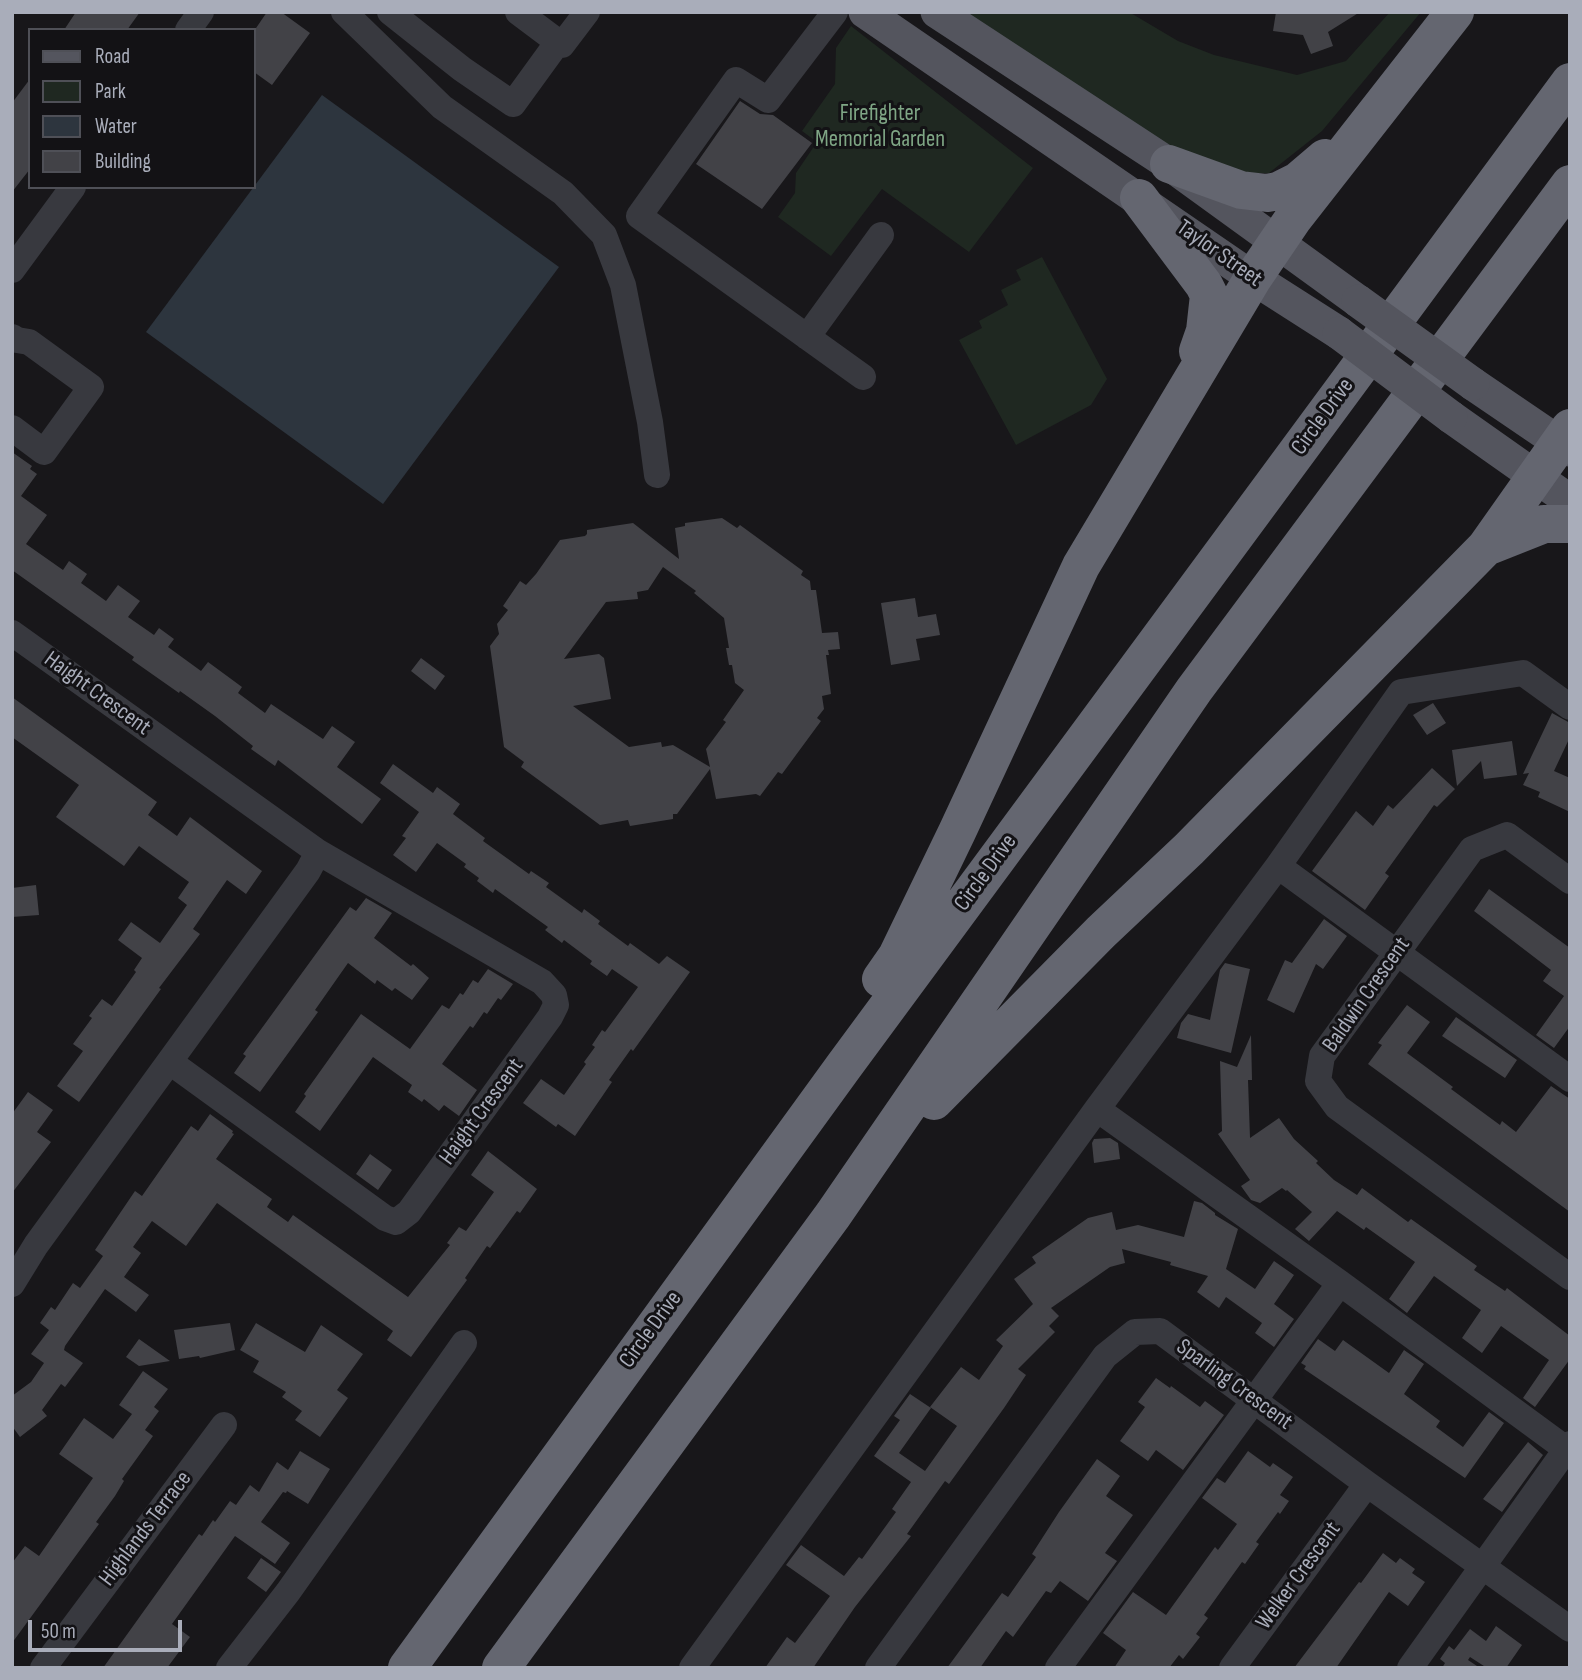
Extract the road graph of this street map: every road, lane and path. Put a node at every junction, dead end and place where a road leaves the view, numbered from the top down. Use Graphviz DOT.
graph roads {
  1 [pos="201,12"];
  2 [pos="344,12"];
  3 [pos="390,12"];
  4 [pos="518,12"];
  5 [pos="587,12"];
  6 [pos="835,12"];
  7 [pos="865,12"];
  8 [pos="937,12"];
  9 [pos="1455,12"];
  10 [pos="189,28"];
  11 [pos="558,42"];
  12 [pos="1412,68"];
  13 [pos="1570,82"];
  14 [pos="1169,164"];
  15 [pos="1570,184"];
  16 [pos="72,189"];
  17 [pos="1139,198"];
  18 [pos="881,235"];
  19 [pos="1278,242"];
  20 [pos="12,270"];
  21 [pos="1253,278"];
  22 [pos="12,337"];
  23 [pos="807,337"];
  24 [pos="863,377"];
  25 [pos="1172,416"];
  26 [pos="12,428"];
  27 [pos="1566,441"];
  28 [pos="657,475"];
  29 [pos="1534,477"];
  30 [pos="1570,501"];
  31 [pos="1570,524"];
  32 [pos="1486,547"];
  33 [pos="12,633"];
  34 [pos="1570,706"];
  35 [pos="318,852"];
  36 [pos="1278,866"];
  37 [pos="1570,881"];
  38 [pos="1396,953"];
  39 [pos="170,1062"];
  40 [pos="1570,1079"];
  41 [pos="1097,1109"];
  42 [pos="833,1215"];
  43 [pos="1570,1277"];
  44 [pos="1340,1283"];
  45 [pos="12,1284"];
  46 [pos="464,1343"];
  47 [pos="633,1355"];
  48 [pos="1254,1400"];
  49 [pos="224,1425"];
  50 [pos="1568,1447"];
  51 [pos="1367,1484"];
  52 [pos="1483,1566"];
  53 [pos="1570,1629"];
  54 [pos="43,1668"];
  55 [pos="229,1668"];
  56 [pos="407,1668"];
  57 [pos="501,1668"];
  58 [pos="692,1668"];
  59 [pos="878,1668"];
  60 [pos="1058,1668"];
  61 [pos="1232,1668"];
  62 [pos="1410,1668"];
  1 -- 10 [label="street"];
  2 -- 28 [label="street"];
  3 -- 11 [label="street"];
  4 -- 11 [label="street"];
  5 -- 11 [label="street"];
  6 -- 23 [label="street"];
  7 -- 17 [label="main road, Taylor Street"];
  8 -- 14 [label="main road, Taylor Street"];
  9 -- 12 [label="highway"];
  12 -- 14 [label="highway"];
  12 -- 19 [label="highway"];
  13 -- 47 [label="highway, Circle Drive"];
  14 -- 19 [label="main road, Taylor Street"];
  15 -- 42 [label="highway"];
  16 -- 20 [label="street"];
  17 -- 21 [label="main road, Taylor Street"];
  17 -- 25 [label="highway"];
  18 -- 23 [label="street"];
  19 -- 21 [label="highway"];
  19 -- 27 [label="main road, Taylor Street, bridge"];
  21 -- 25 [label="highway"];
  21 -- 29 [label="main road, Taylor Street, bridge"];
  22 -- 26 [label="street"];
  23 -- 24 [label="street"];
  25 -- 47 [label="highway"];
  27 -- 29 [label="highway"];
  29 -- 30 [label="main road, Taylor Street"];
  29 -- 32 [label="highway"];
  31 -- 32 [label="highway"];
  32 -- 42 [label="highway"];
  33 -- 35 [label="street, Haight Crescent"];
  34 -- 36 [label="street"];
  35 -- 39 [label="street"];
  35 -- 39 [label="street, Haight Crescent"];
  36 -- 38 [label="street"];
  36 -- 41 [label="street"];
  37 -- 38 [label="street, Baldwin Crescent"];
  38 -- 40 [label="street"];
  38 -- 43 [label="street, Baldwin Crescent"];
  39 -- 45 [label="street"];
  41 -- 44 [label="street"];
  41 -- 58 [label="street"];
  42 -- 57 [label="highway"];
  44 -- 48 [label="street"];
  44 -- 50 [label="street"];
  46 -- 55 [label="street"];
  47 -- 56 [label="highway, Circle Drive"];
  48 -- 51 [label="street, Sparling Crescent"];
  48 -- 59 [label="street, Sparling Crescent"];
  48 -- 60 [label="street"];
  49 -- 54 [label="street, Highlands Terrace"];
  50 -- 52 [label="street"];
  51 -- 52 [label="street, Sparling Crescent"];
  51 -- 61 [label="street, Welker Crescent"];
  52 -- 53 [label="street, Sparling Crescent"];
  52 -- 62 [label="street"];
}
